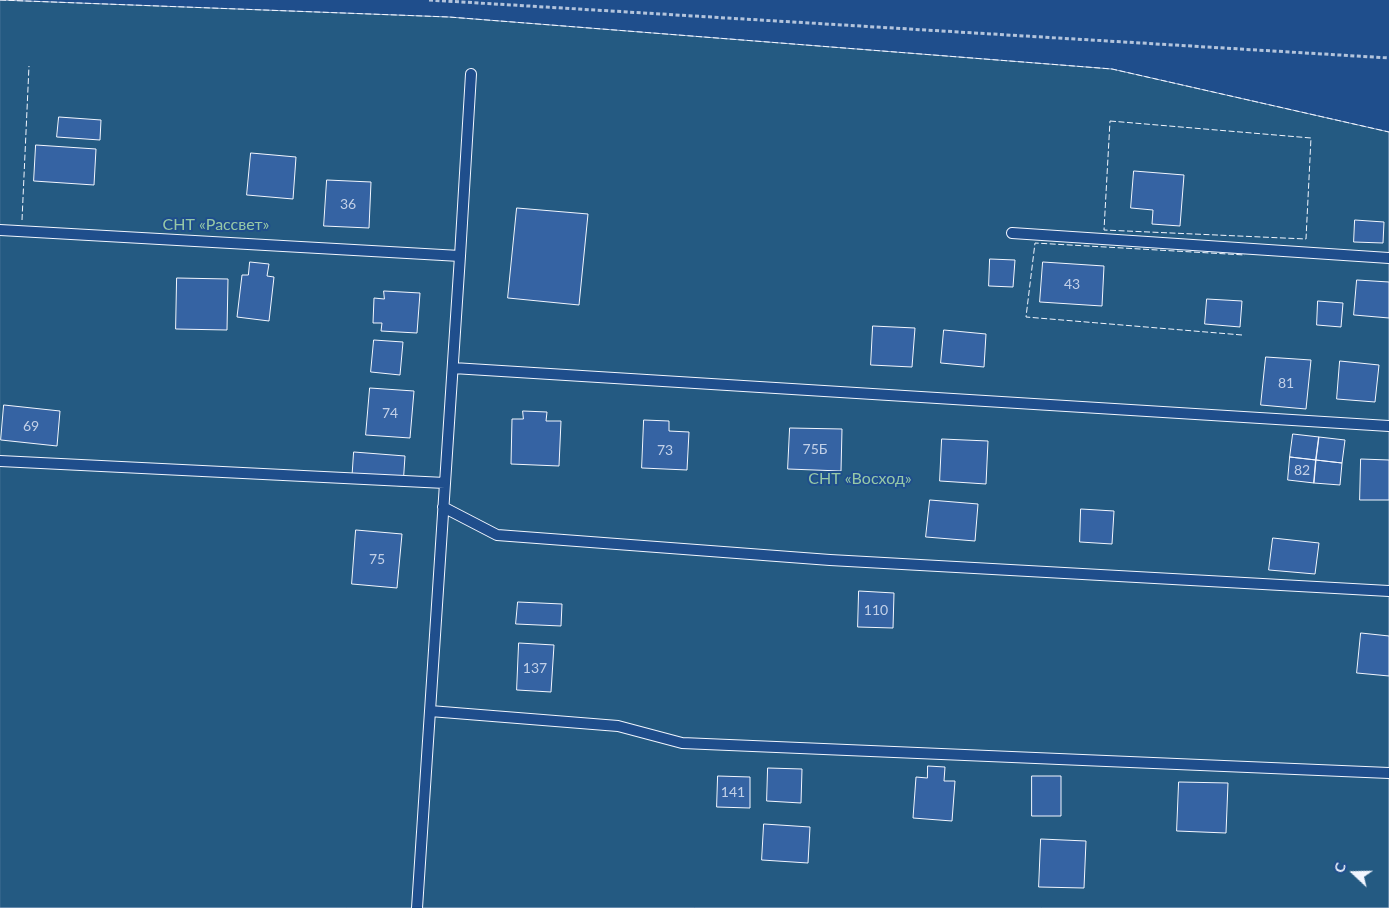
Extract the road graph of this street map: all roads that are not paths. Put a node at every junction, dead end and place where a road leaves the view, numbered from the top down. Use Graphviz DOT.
graph roads {
  1 [pos="471,74"];
  2 [pos="0,230"];
  3 [pos="1012,233"];
  4 [pos="460,256"];
  5 [pos="1389,258"];
  6 [pos="453,368"];
  7 [pos="1389,426"];
  8 [pos="0,461"];
  9 [pos="444,483"];
  10 [pos="443,507"];
  11 [pos="1389,591"];
  12 [pos="430,711"];
  13 [pos="1389,773"];
  14 [pos="417,908"];
  1 -- 4 [label="lane"];
  2 -- 4 [label="lane"];
  3 -- 5 [label="lane"];
  4 -- 6 [label="lane"];
  6 -- 7 [label="lane"];
  6 -- 9 [label="lane"];
  8 -- 9 [label="lane"];
  9 -- 10 [label="lane"];
  10 -- 11 [label="lane"];
  10 -- 12 [label="lane"];
  12 -- 13 [label="lane"];
  12 -- 14 [label="lane"];
}
